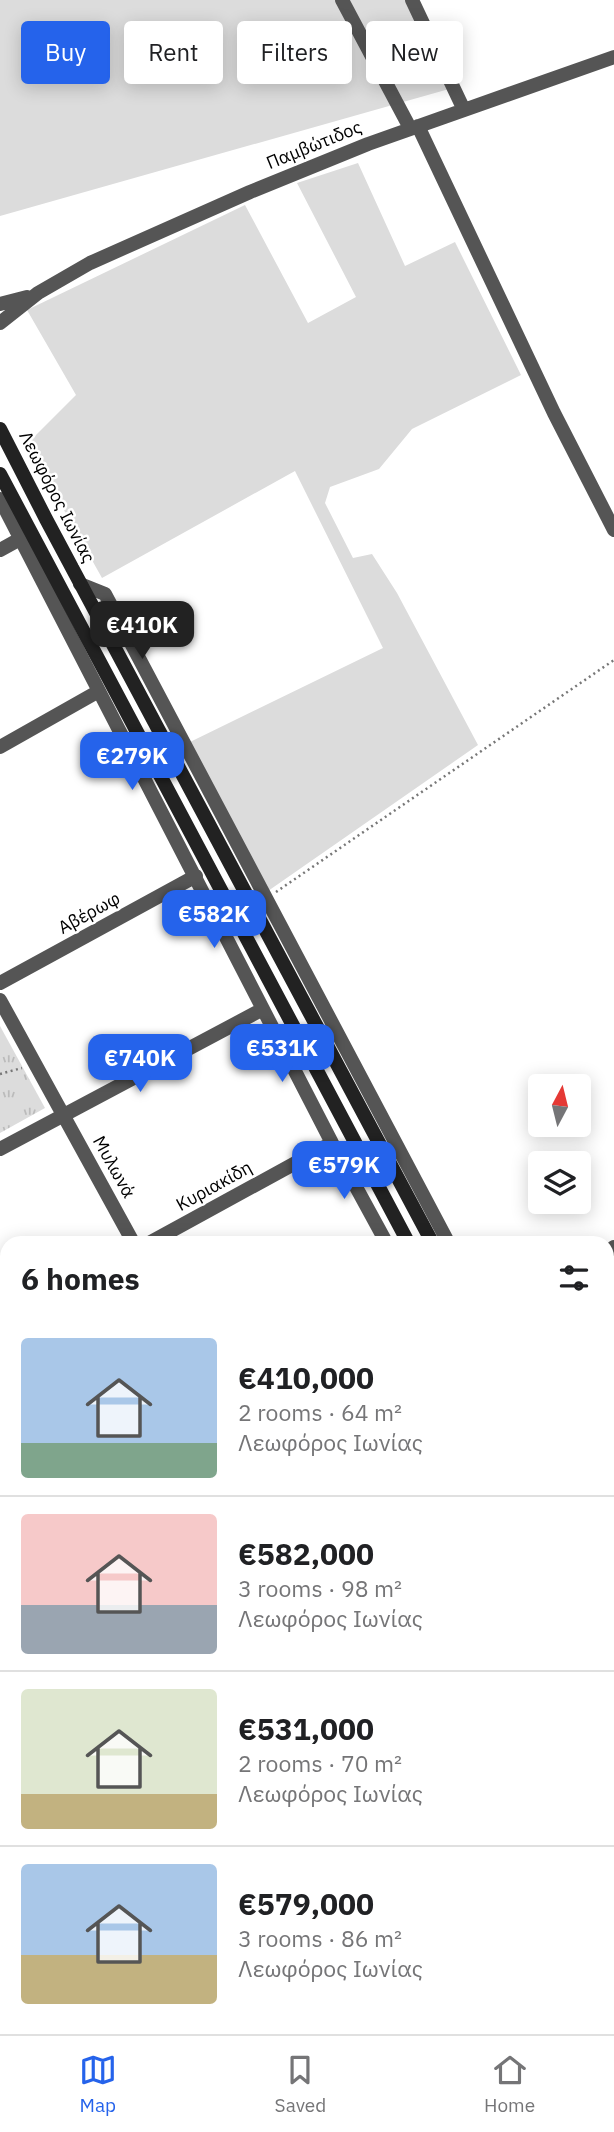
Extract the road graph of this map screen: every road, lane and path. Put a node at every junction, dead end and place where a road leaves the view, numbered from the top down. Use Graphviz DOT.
graph roads {
  1 [pos="342,0"];
  2 [pos="412,0"];
  3 [pos="614,57"];
  4 [pos="464,110"];
  5 [pos="414,127"];
  6 [pos="38,293"];
  7 [pos="0,304"];
  8 [pos="0,324"];
  9 [pos="0,429"];
  10 [pos="0,474"];
  11 [pos="0,499"];
  12 [pos="614,530"];
  13 [pos="20,539"];
  14 [pos="0,550"];
  15 [pos="80,584"];
  16 [pos="614,660"];
  17 [pos="99,691"];
  18 [pos="0,747"];
  19 [pos="196,876"];
  20 [pos="268,898"];
  21 [pos="0,983"];
  22 [pos="0,1000"];
  23 [pos="263,1009"];
  24 [pos="35,1064"];
  25 [pos="0,1074"];
  26 [pos="63,1115"];
  27 [pos="332,1143"];
  28 [pos="0,1149"];
  29 [pos="130,1236"];
  30 [pos="161,1236"];
  31 [pos="383,1236"];
  32 [pos="405,1236"];
  33 [pos="429,1236"];
  34 [pos="446,1236"];
  1 -- 5 [label="street"];
  2 -- 4 [label="street"];
  3 -- 4 [label="street, Παμβώτιδος"];
  4 -- 5 [label="street, Παμβώτιδος"];
  5 -- 6 [label="street, Παμβώτιδος"];
  5 -- 12 [label="street"];
  6 -- 7 [label="street, Παμβώτιδος"];
  6 -- 8 [label="street, Παμβώτιδος"];
  9 -- 15 [label="street, Λεωφόρος Ιωνίας"];
  10 -- 32 [label="street"];
  11 -- 13 [label="street"];
  13 -- 14 [label="street"];
  13 -- 17 [label="street"];
  15 -- 20 [label="street, Λεωφόρος Ιωνίας"];
  15 -- 33 [label="street, Λεωφόρος Ιωνίας"];
  16 -- 20 [label="path"];
  17 -- 18 [label="street"];
  17 -- 19 [label="street"];
  19 -- 21 [label="street, Αβέρωφ"];
  19 -- 23 [label="street"];
  20 -- 34 [label="street, Λεωφόρος Ιωνίας"];
  22 -- 24 [label="street, Μυλωνά"];
  23 -- 26 [label="street"];
  23 -- 27 [label="street"];
  24 -- 25 [label="path"];
  24 -- 26 [label="street, Μυλωνά"];
  26 -- 28 [label="street"];
  26 -- 29 [label="street, Μυλωνά"];
  27 -- 30 [label="street, Κυριακίδη"];
  27 -- 31 [label="street"];
}
